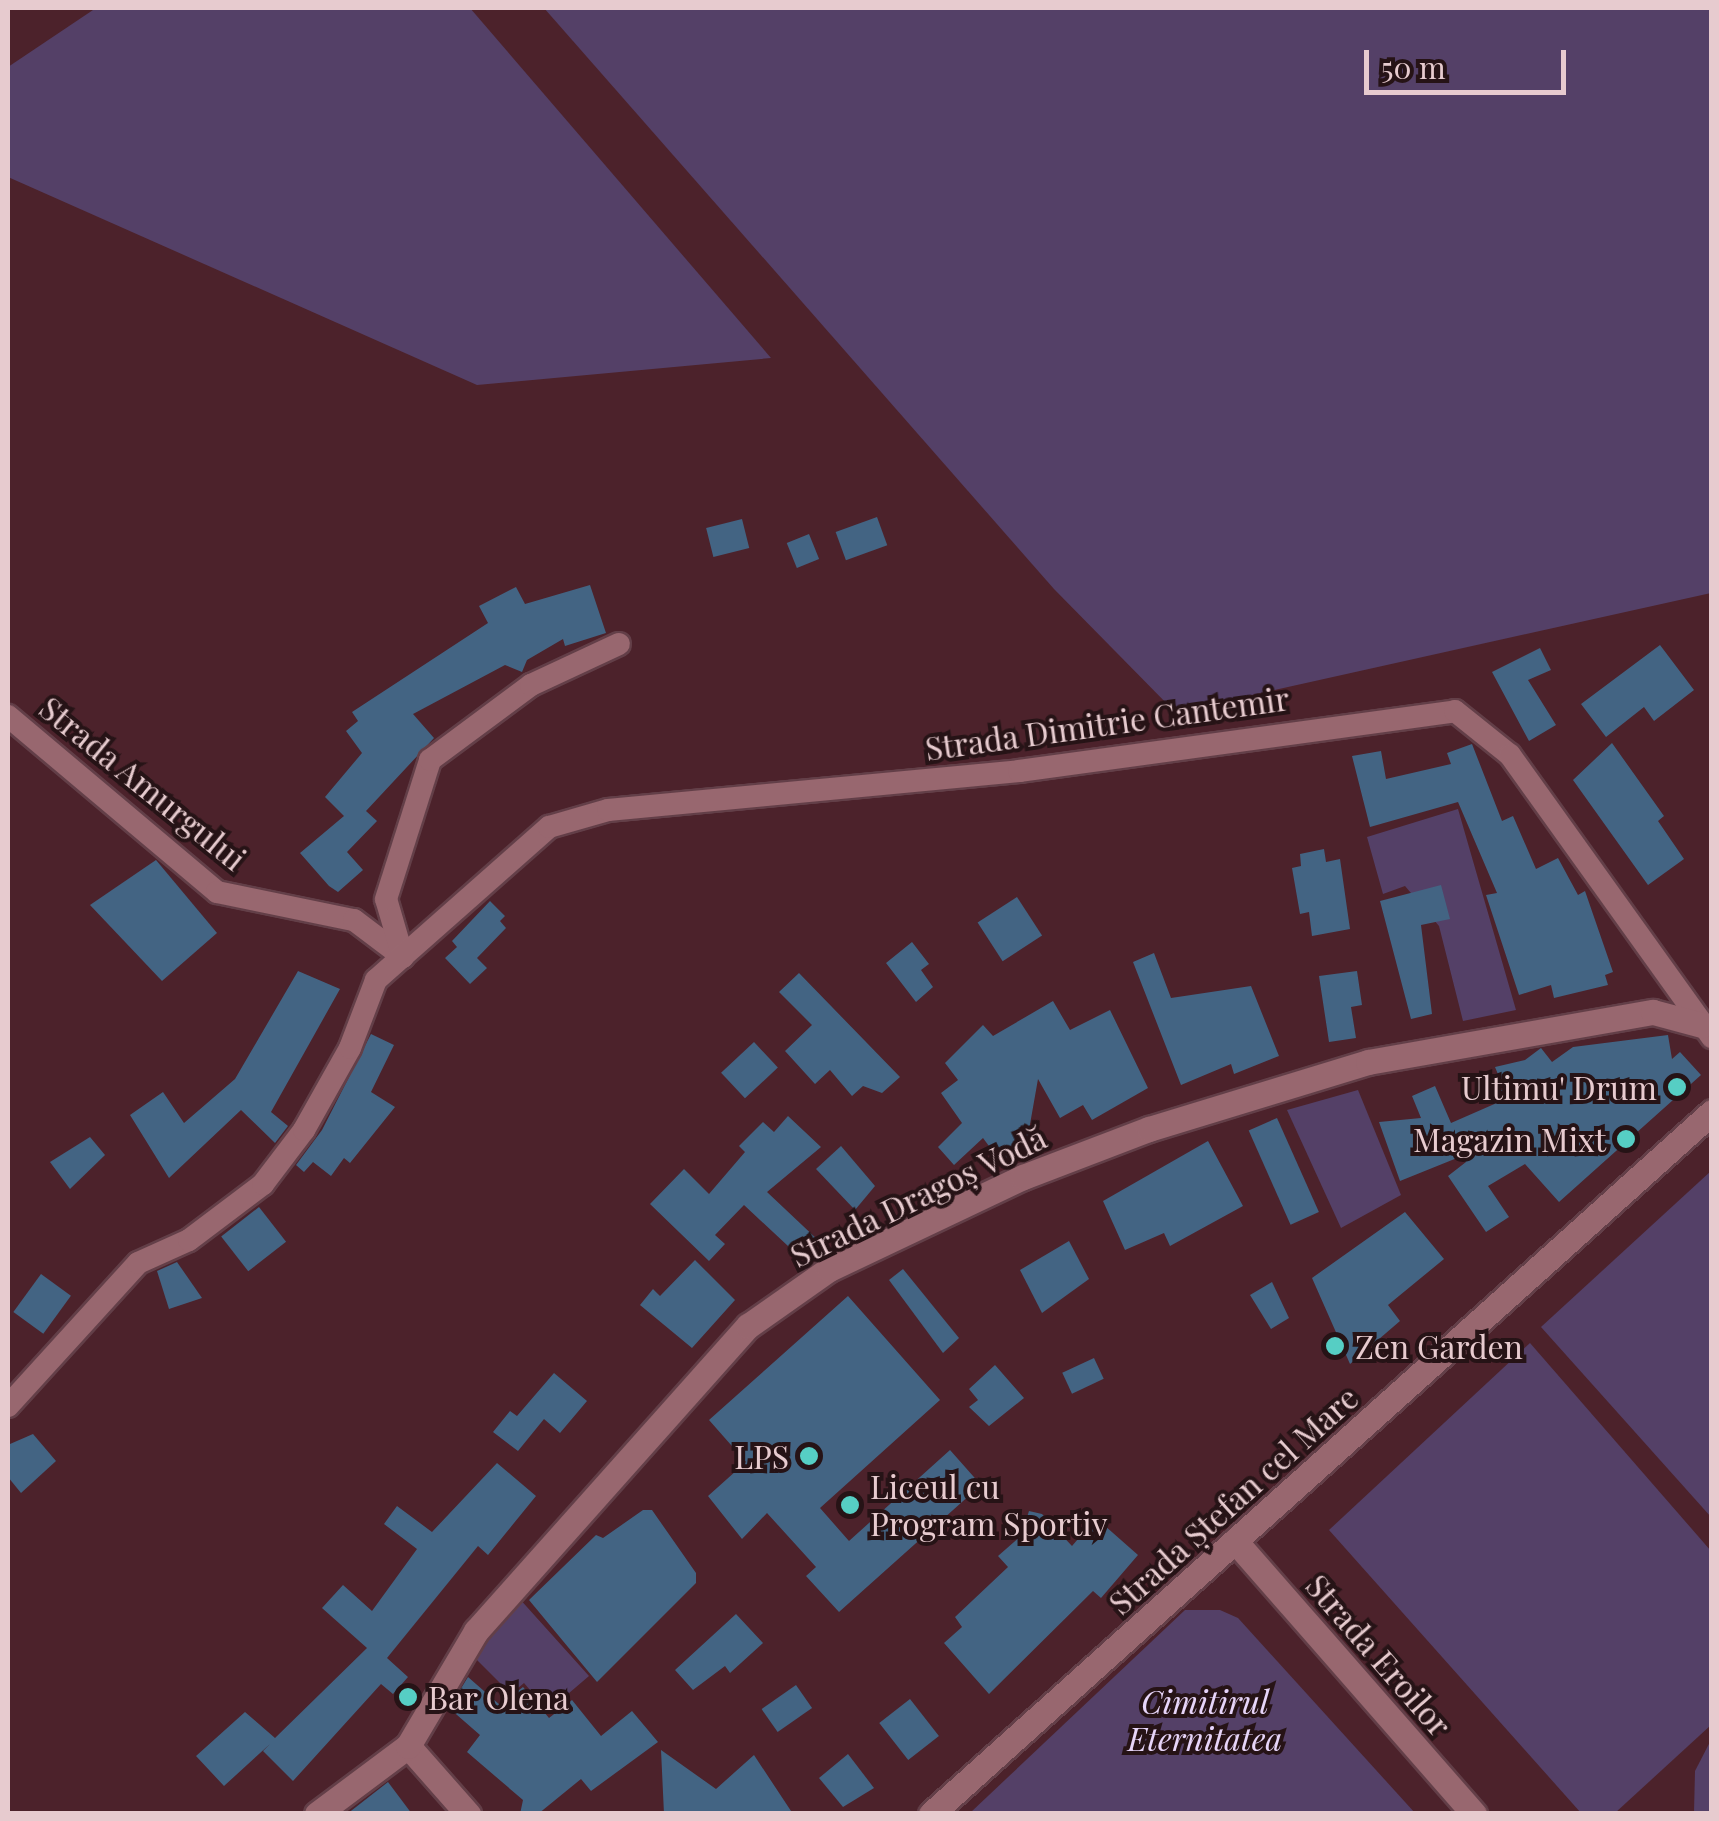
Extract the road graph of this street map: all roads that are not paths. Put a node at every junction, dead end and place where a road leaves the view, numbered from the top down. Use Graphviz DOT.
graph roads {
  1 [pos="619,644"];
  2 [pos="8,716"];
  3 [pos="403,957"];
  4 [pos="1706,1031"];
  5 [pos="1712,1112"];
  6 [pos="8,1406"];
  7 [pos="1235,1542"];
  8 [pos="408,1746"];
  9 [pos="318,1814"];
  10 [pos="468,1814"];
  11 [pos="930,1814"];
  12 [pos="1474,1814"];
  1 -- 3 [label="street"];
  2 -- 3 [label="street, Strada Amurgului"];
  3 -- 4 [label="street, Strada Dimitrie Cantemir"];
  3 -- 6 [label="street, Strada Dimitrie Cantemir"];
  4 -- 8 [label="street, Strada Dragoș Vodă"];
  5 -- 7 [label="street, Strada Ștefan cel Mare"];
  7 -- 11 [label="street, Strada Ștefan cel Mare"];
  7 -- 12 [label="street, Strada Eroilor"];
  8 -- 9 [label="street, Strada Dragoș Vodă"];
  8 -- 10 [label="street"];
}
